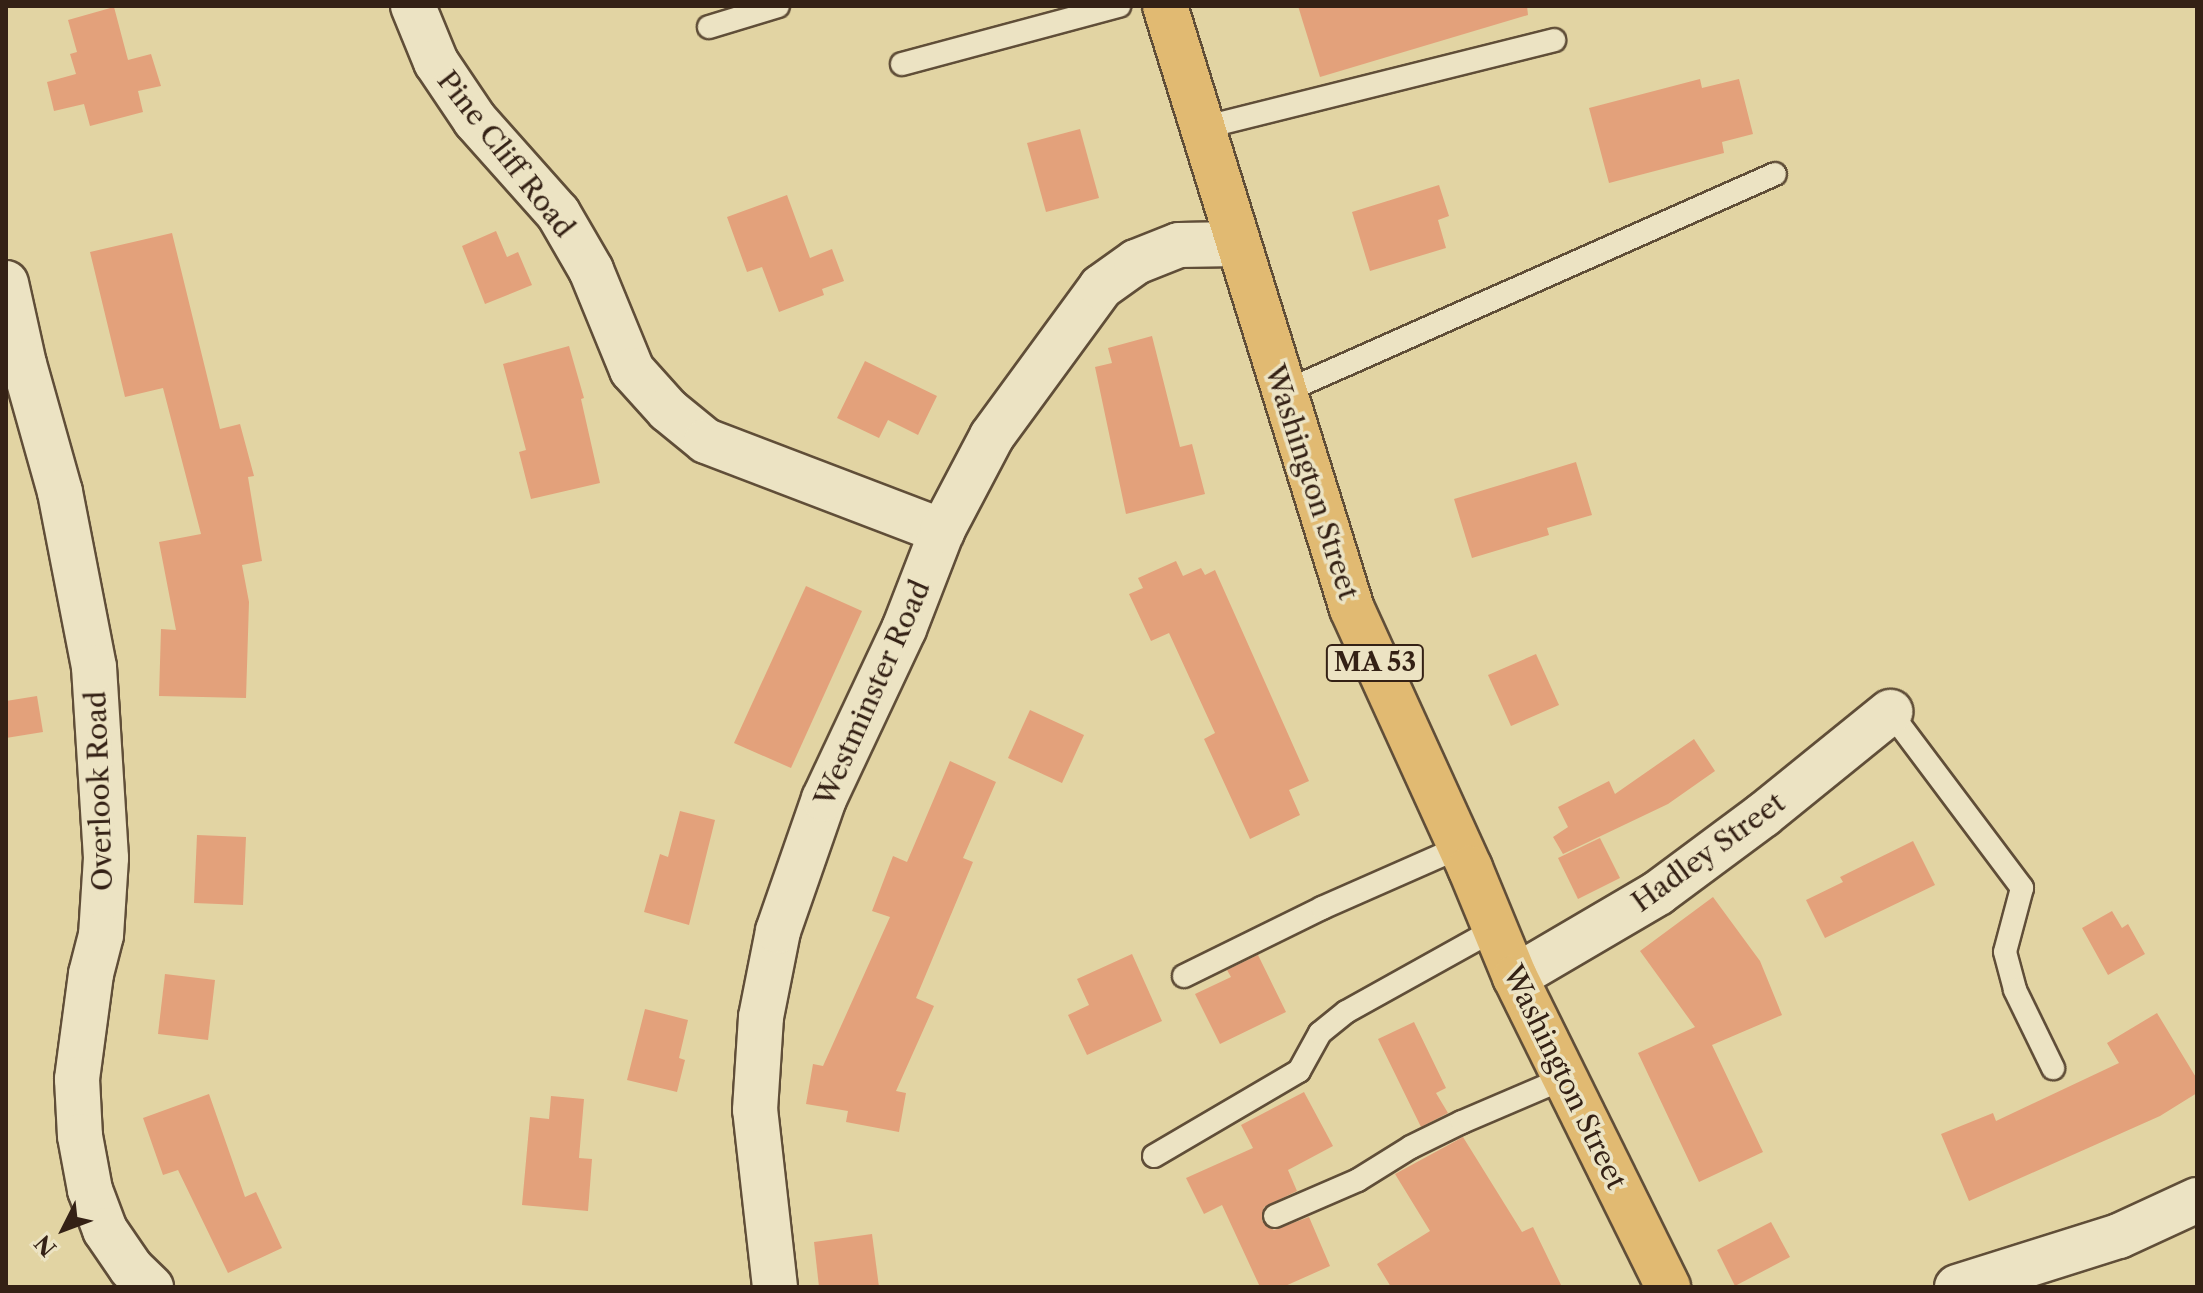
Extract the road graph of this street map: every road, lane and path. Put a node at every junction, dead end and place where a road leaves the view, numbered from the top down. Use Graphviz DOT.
graph roads {
  1 [pos="413,6"];
  2 [pos="778,6"];
  3 [pos="1119,6"];
  4 [pos="1165,6"];
  5 [pos="709,27"];
  6 [pos="1554,40"];
  7 [pos="902,64"];
  8 [pos="1202,128"];
  9 [pos="1775,174"];
  10 [pos="1237,244"];
  11 [pos="6,283"];
  12 [pos="1284,392"];
  13 [pos="942,531"];
  14 [pos="1890,712"];
  15 [pos="1460,847"];
  16 [pos="1495,929"];
  17 [pos="1184,976"];
  18 [pos="1515,977"];
  19 [pos="2053,1068"];
  20 [pos="1565,1078"];
  21 [pos="1154,1156"];
  22 [pos="2197,1200"];
  23 [pos="1275,1216"];
  24 [pos="151,1287"];
  25 [pos="775,1287"];
  26 [pos="1668,1287"];
  27 [pos="1957,1287"];
  1 -- 13 [label="street, Pine Cliff Road"];
  2 -- 5 [label="lane"];
  3 -- 7 [label="lane"];
  4 -- 8 [label="main road, Washington Street / MA 53"];
  6 -- 8 [label="lane"];
  8 -- 10 [label="main road, Washington Street / MA 53"];
  9 -- 12 [label="lane"];
  10 -- 12 [label="main road, Washington Street / MA 53"];
  10 -- 13 [label="street, Westminster Road"];
  11 -- 24 [label="street, Overlook Road"];
  12 -- 15 [label="main road, Washington Street / MA 53"];
  13 -- 25 [label="street, Westminster Road"];
  14 -- 18 [label="street, Hadley Street"];
  14 -- 19 [label="lane"];
  15 -- 16 [label="main road, Washington Street / MA 53"];
  15 -- 17 [label="lane"];
  16 -- 18 [label="main road, Washington Street / MA 53"];
  16 -- 21 [label="lane"];
  18 -- 20 [label="main road, Washington Street / MA 53"];
  20 -- 23 [label="lane"];
  20 -- 26 [label="main road, Washington Street / MA 53"];
  22 -- 27 [label="street"];
}
